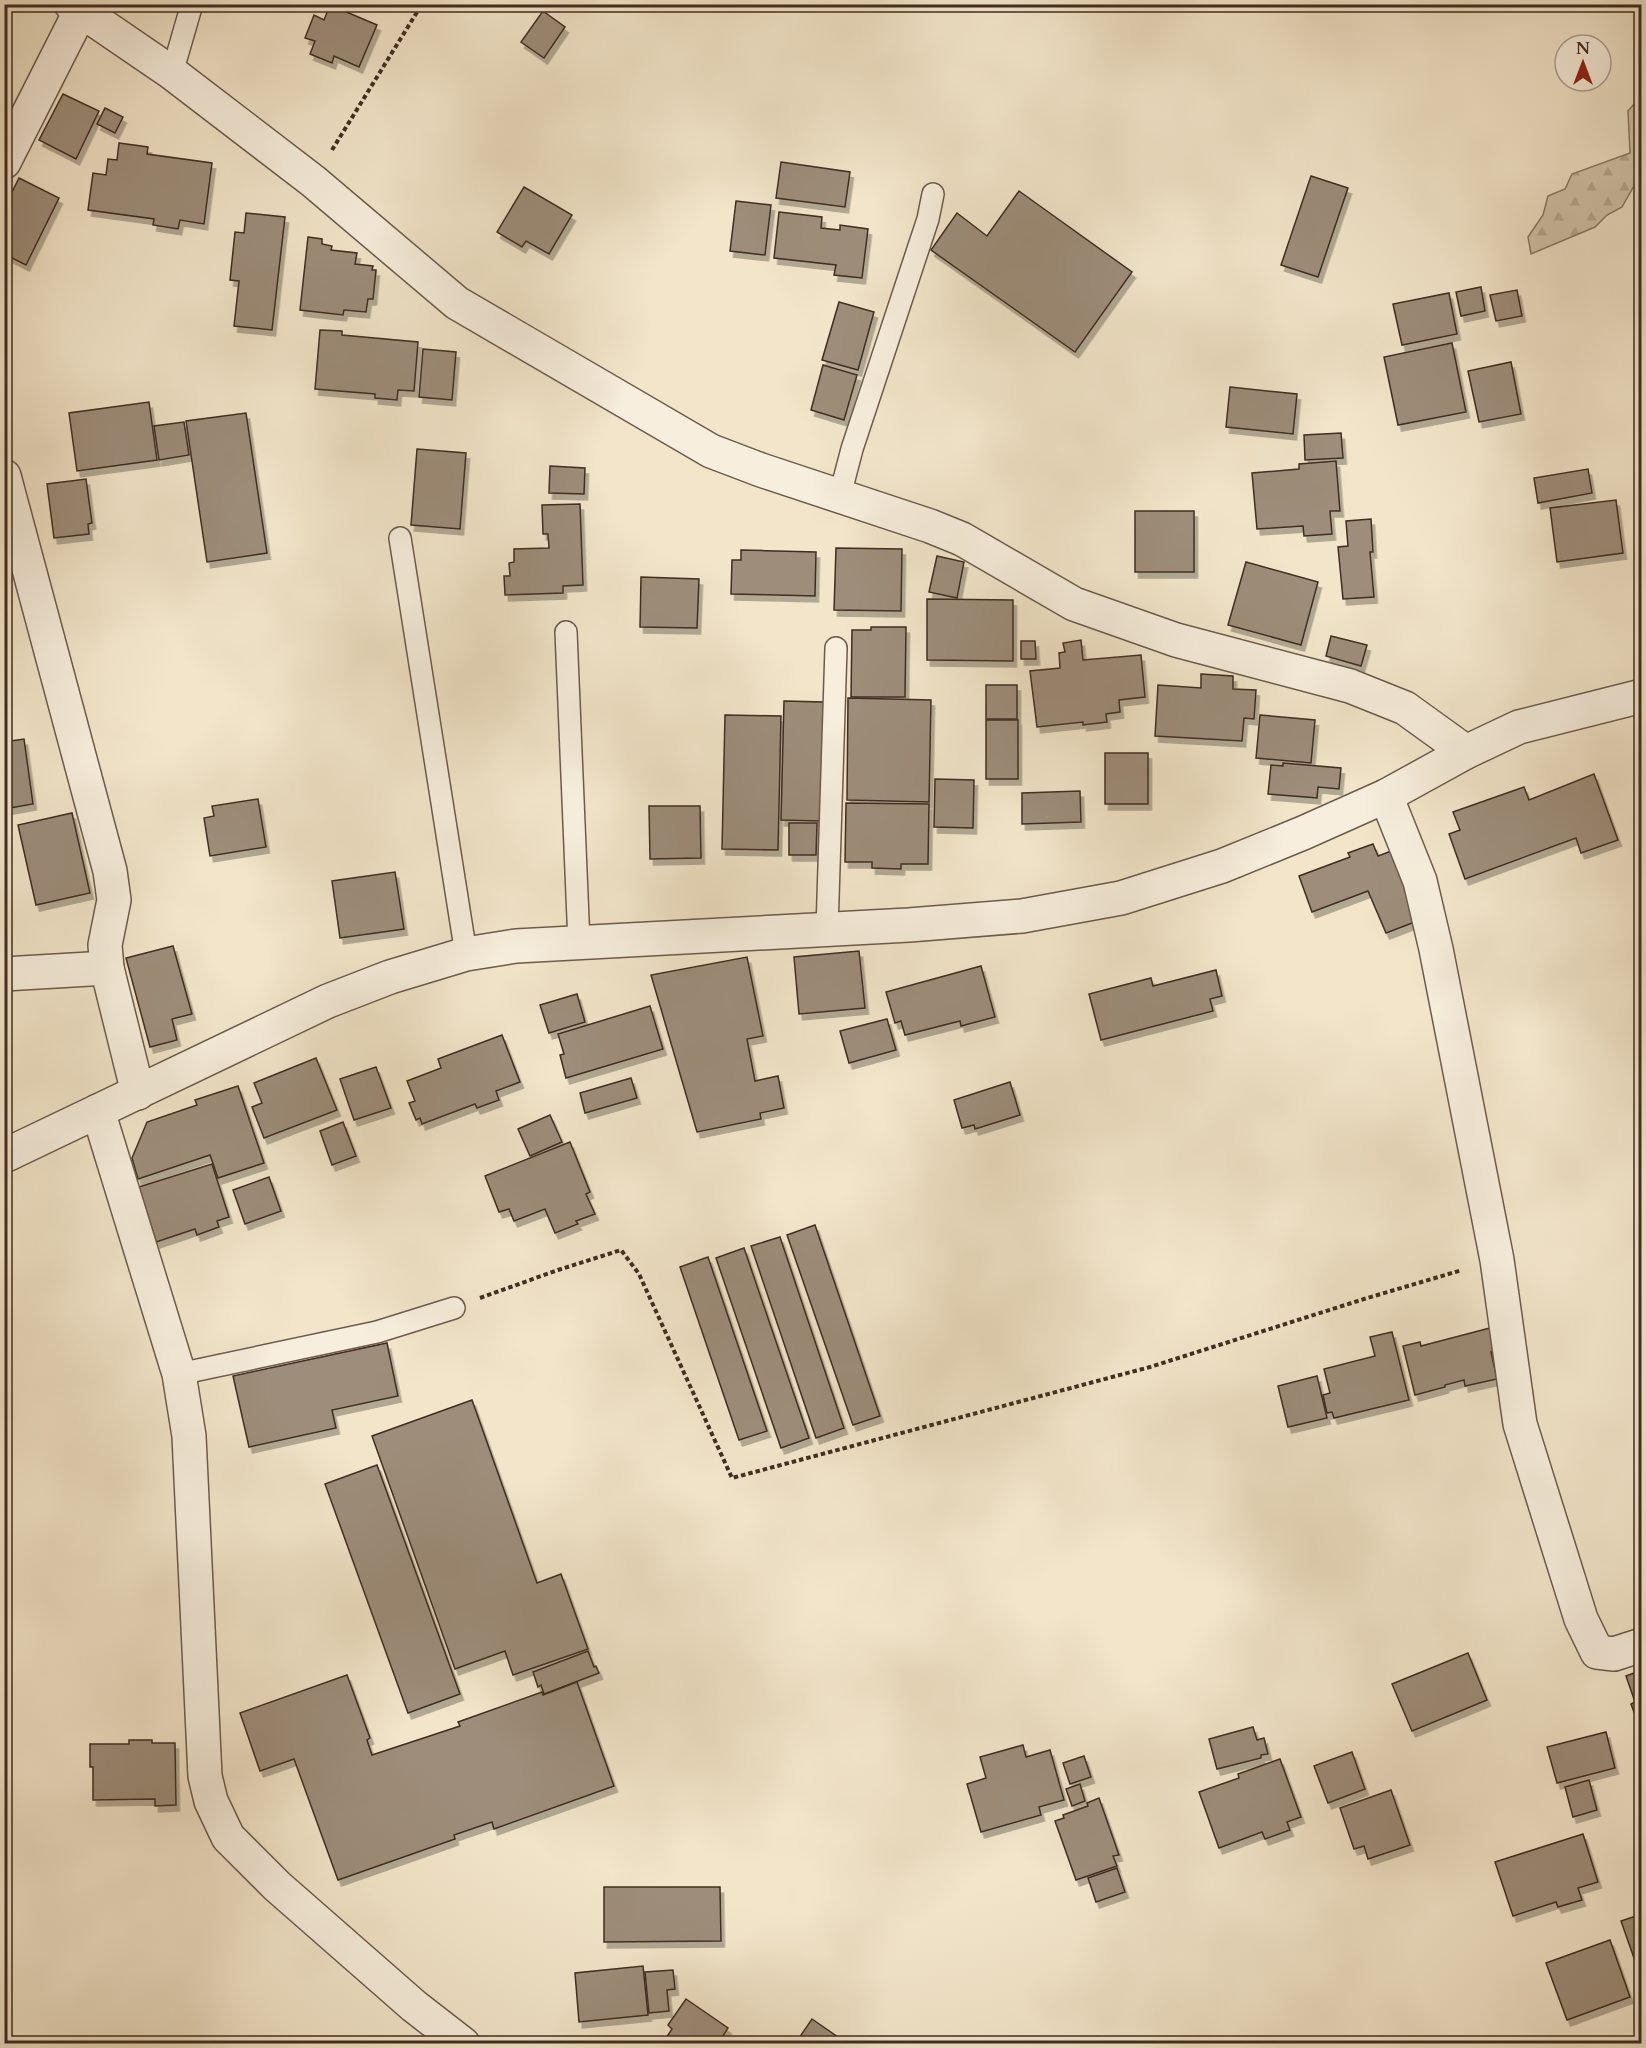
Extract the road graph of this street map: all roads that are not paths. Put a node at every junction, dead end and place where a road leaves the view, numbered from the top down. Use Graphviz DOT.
graph roads {
  1 [pos="192,4"];
  2 [pos="76,7"];
  3 [pos="172,73"];
  4 [pos="4,162"];
  5 [pos="933,194"];
  6 [pos="4,476"];
  7 [pos="840,495"];
  8 [pos="400,538"];
  9 [pos="567,632"];
  10 [pos="836,648"];
  11 [pos="1641,696"];
  12 [pos="1466,752"];
  13 [pos="1386,796"];
  14 [pos="827,929"];
  15 [pos="579,942"];
  16 [pos="466,954"];
  17 [pos="107,968"];
  18 [pos="4,974"];
  19 [pos="138,1093"];
  20 [pos="98,1111"];
  21 [pos="4,1156"];
  22 [pos="454,1308"];
  23 [pos="179,1374"];
  24 [pos="1641,1645"];
  25 [pos="463,2043"];
  1 -- 3 [label="lane"];
  2 -- 3 [label="street"];
  2 -- 4 [label="street"];
  3 -- 7 [label="street"];
  5 -- 7 [label="lane"];
  6 -- 17 [label="street"];
  7 -- 12 [label="street"];
  8 -- 16 [label="lane"];
  9 -- 15 [label="lane"];
  10 -- 14 [label="lane"];
  11 -- 12 [label="street"];
  12 -- 13 [label="street"];
  13 -- 14 [label="street"];
  13 -- 24 [label="street"];
  14 -- 15 [label="street"];
  15 -- 16 [label="street"];
  16 -- 19 [label="street"];
  17 -- 18 [label="street"];
  17 -- 19 [label="street"];
  19 -- 20 [label="street"];
  20 -- 21 [label="street"];
  20 -- 23 [label="street"];
  22 -- 23 [label="lane"];
  23 -- 25 [label="street"];
}
